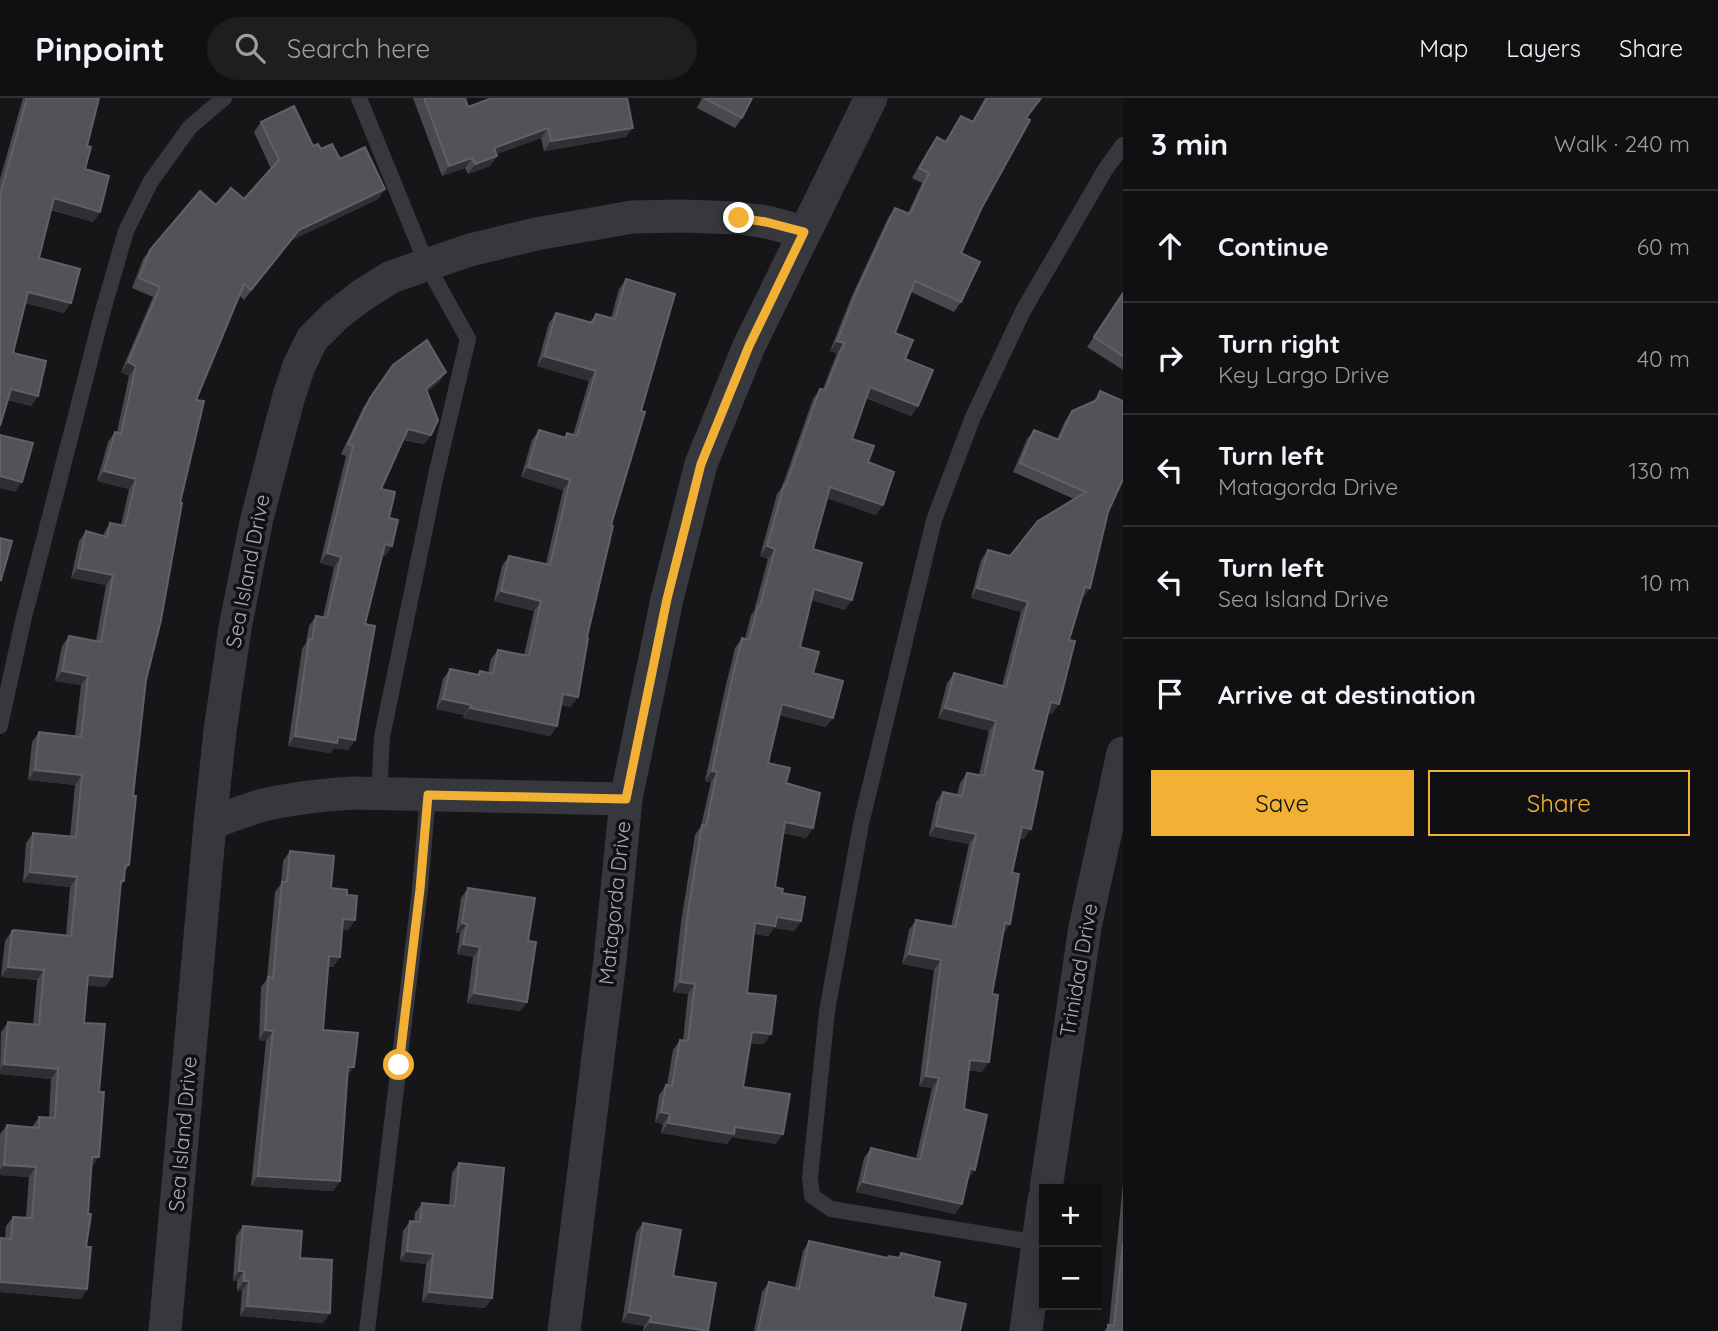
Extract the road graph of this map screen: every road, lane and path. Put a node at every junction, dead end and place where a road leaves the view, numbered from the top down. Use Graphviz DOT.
graph roads {
  1 [pos="224,98"];
  2 [pos="359,98"];
  3 [pos="871,98"];
  4 [pos="1123,145"];
  5 [pos="804,232"];
  6 [pos="427,265"];
  7 [pos="0,726"];
  8 [pos="1123,753"];
  9 [pos="379,794"];
  10 [pos="428,795"];
  11 [pos="626,799"];
  12 [pos="211,824"];
  13 [pos="1047,1184"];
  14 [pos="1039,1236"];
  15 [pos="1038,1243"];
  16 [pos="165,1331"];
  17 [pos="367,1331"];
  18 [pos="564,1331"];
  19 [pos="1026,1331"];
  1 -- 7 [label="lane"];
  2 -- 6 [label="lane"];
  3 -- 5 [label="street, Matagorda Drive"];
  4 -- 15 [label="lane"];
  5 -- 6 [label="street, Sea Island Drive"];
  5 -- 11 [label="street, Matagorda Drive"];
  6 -- 9 [label="lane"];
  6 -- 12 [label="street, Sea Island Drive"];
  8 -- 13 [label="street, Trinidad Drive"];
  9 -- 10 [label="street"];
  9 -- 12 [label="street"];
  10 -- 11 [label="street"];
  10 -- 17 [label="lane"];
  11 -- 18 [label="street, Matagorda Drive"];
  12 -- 16 [label="street, Sea Island Drive"];
  14 -- 15 [label="street"];
  15 -- 19 [label="street"];
}
